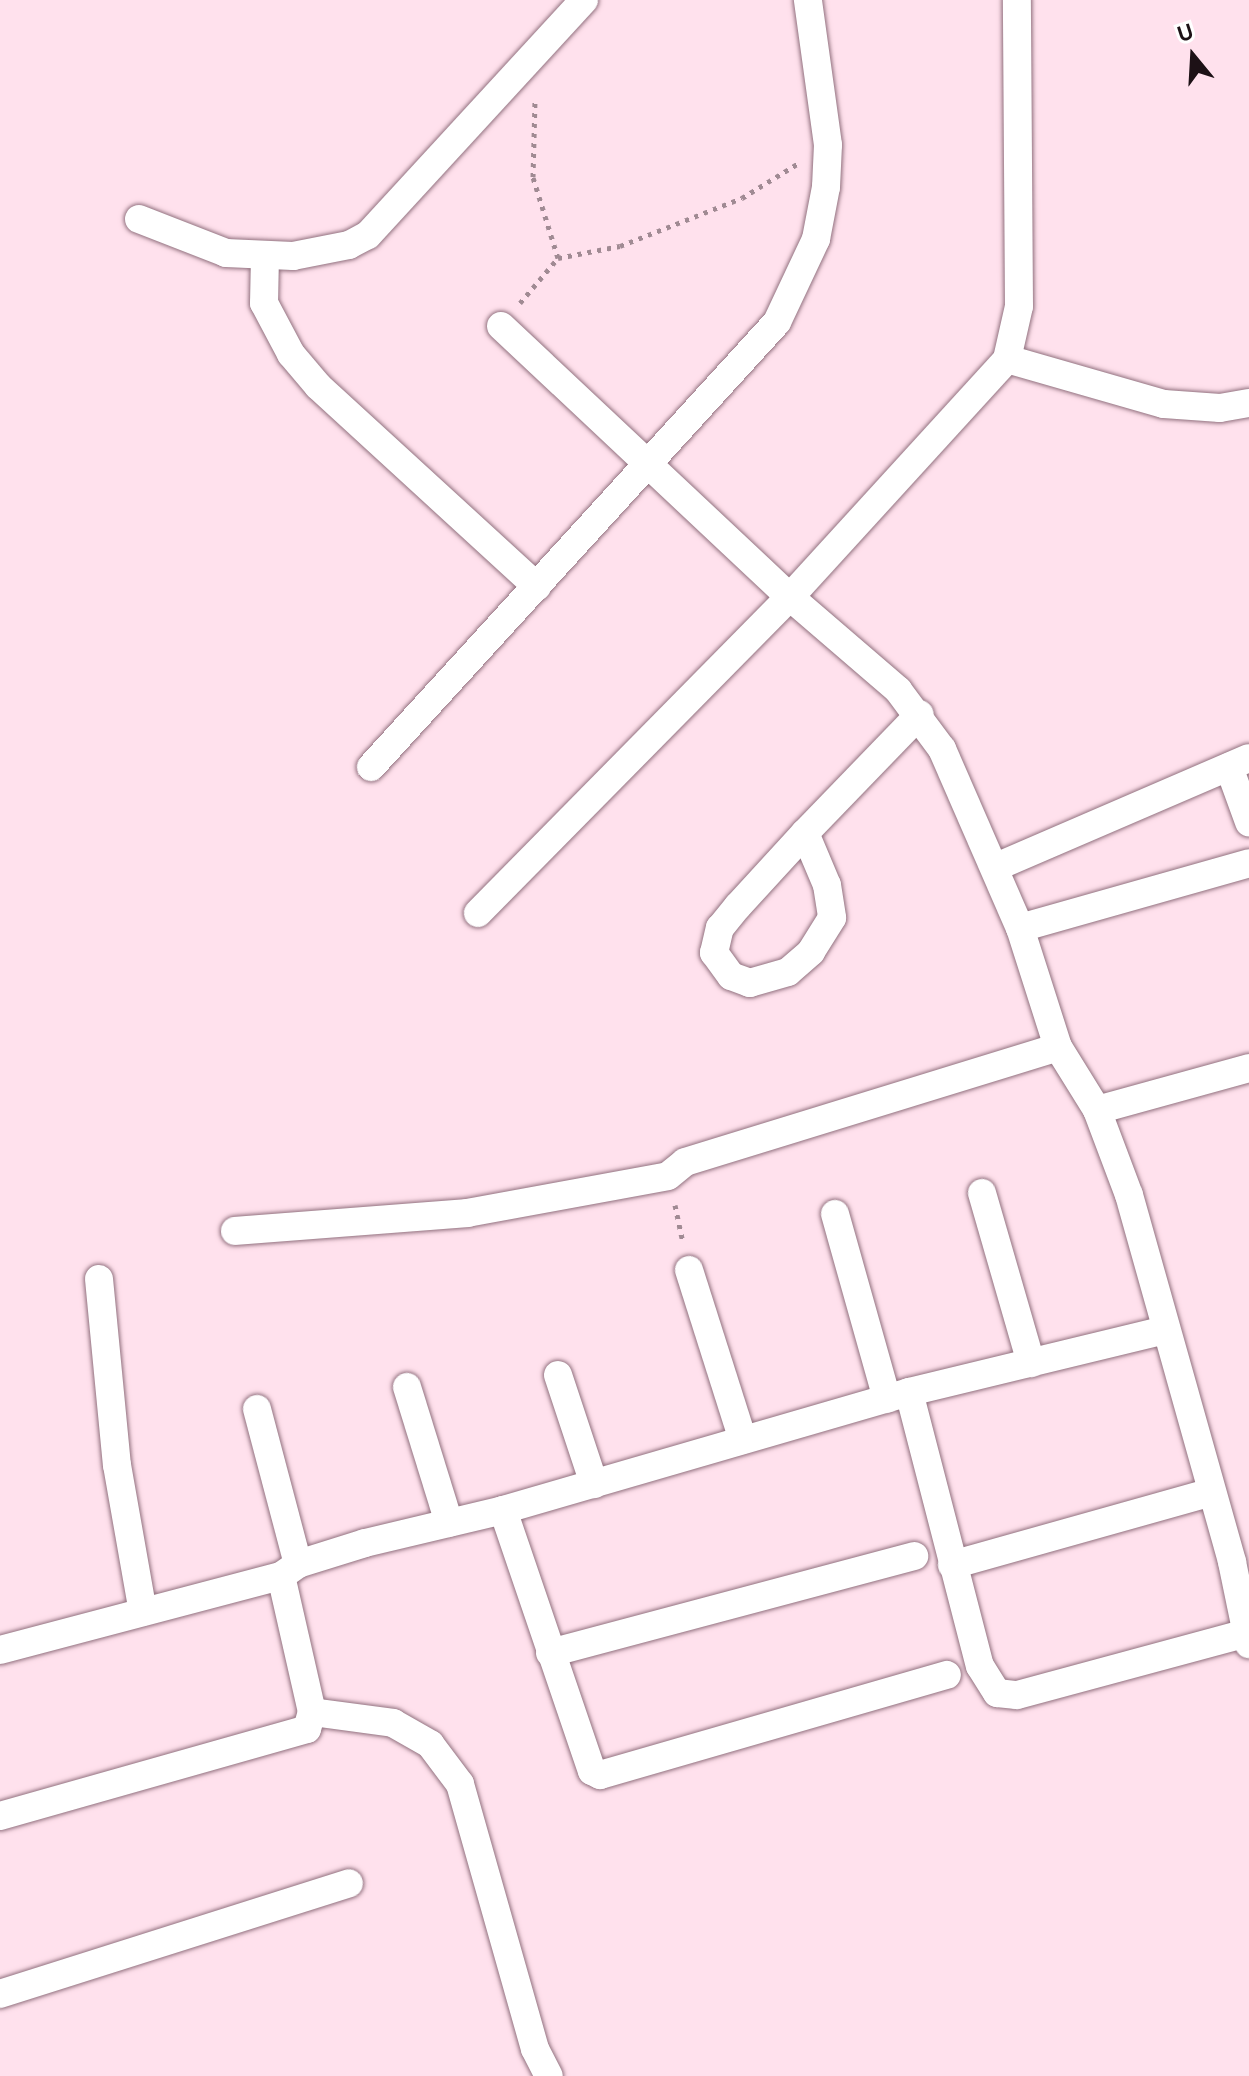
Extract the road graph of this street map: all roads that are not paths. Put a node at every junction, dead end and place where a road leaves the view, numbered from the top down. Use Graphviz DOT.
graph roads {
  1 [pos="584,0"];
  2 [pos="808,0"];
  3 [pos="1017,0"];
  4 [pos="139,219"];
  5 [pos="265,256"];
  6 [pos="501,326"];
  7 [pos="1007,359"];
  8 [pos="1249,403"];
  9 [pos="649,464"];
  10 [pos="537,587"];
  11 [pos="790,597"];
  12 [pos="920,714"];
  13 [pos="1239,763"];
  14 [pos="371,767"];
  15 [pos="1249,822"];
  16 [pos="805,833"];
  17 [pos="1249,863"];
  18 [pos="996,867"];
  19 [pos="478,913"];
  20 [pos="1020,928"];
  21 [pos="1058,1047"];
  22 [pos="1249,1068"];
  23 [pos="1097,1110"];
  24 [pos="982,1193"];
  25 [pos="835,1214"];
  26 [pos="235,1231"];
  27 [pos="689,1270"];
  28 [pos="99,1279"];
  29 [pos="1166,1330"];
  30 [pos="1031,1363"];
  31 [pos="558,1375"];
  32 [pos="407,1387"];
  33 [pos="898,1395"];
  34 [pos="257,1409"];
  35 [pos="743,1440"];
  36 [pos="594,1484"];
  37 [pos="1209,1493"];
  38 [pos="503,1510"];
  39 [pos="449,1523"];
  40 [pos="914,1556"];
  41 [pos="1241,1560"];
  42 [pos="952,1565"];
  43 [pos="290,1570"];
  44 [pos="143,1612"];
  45 [pos="1247,1638"];
  46 [pos="0,1650"];
  47 [pos="550,1653"];
  48 [pos="947,1675"];
  49 [pos="312,1712"];
  50 [pos="0,1816"];
  51 [pos="349,1883"];
  52 [pos="0,1994"];
  53 [pos="549,2076"];
  1 -- 5 [label="street"];
  2 -- 9 [label="street"];
  3 -- 7 [label="street"];
  4 -- 5 [label="street"];
  5 -- 10 [label="street"];
  6 -- 9 [label="street"];
  7 -- 8 [label="street"];
  7 -- 11 [label="street"];
  9 -- 10 [label="street"];
  9 -- 11 [label="street"];
  10 -- 14 [label="street"];
  11 -- 12 [label="street"];
  11 -- 19 [label="street"];
  12 -- 16 [label="street"];
  12 -- 18 [label="street"];
  13 -- 15 [label="street"];
  13 -- 18 [label="street"];
  16 -- 16 [label="street"];
  17 -- 20 [label="street"];
  18 -- 20 [label="street"];
  20 -- 21 [label="street"];
  21 -- 23 [label="street"];
  21 -- 26 [label="street"];
  22 -- 23 [label="street"];
  23 -- 29 [label="street"];
  24 -- 30 [label="street"];
  25 -- 33 [label="street"];
  27 -- 35 [label="street"];
  28 -- 44 [label="street"];
  29 -- 30 [label="street"];
  29 -- 37 [label="street"];
  30 -- 33 [label="street"];
  31 -- 36 [label="street"];
  32 -- 39 [label="street"];
  33 -- 35 [label="street"];
  33 -- 42 [label="street"];
  34 -- 43 [label="street"];
  35 -- 36 [label="street"];
  36 -- 38 [label="street"];
  37 -- 41 [label="street"];
  37 -- 42 [label="street"];
  38 -- 39 [label="street"];
  38 -- 47 [label="street"];
  39 -- 43 [label="street"];
  40 -- 47 [label="street"];
  41 -- 45 [label="street"];
  42 -- 45 [label="street"];
  43 -- 44 [label="street"];
  43 -- 49 [label="street"];
  44 -- 46 [label="street"];
  47 -- 48 [label="street"];
  49 -- 50 [label="street"];
  49 -- 53 [label="street"];
  51 -- 52 [label="street"];
}
